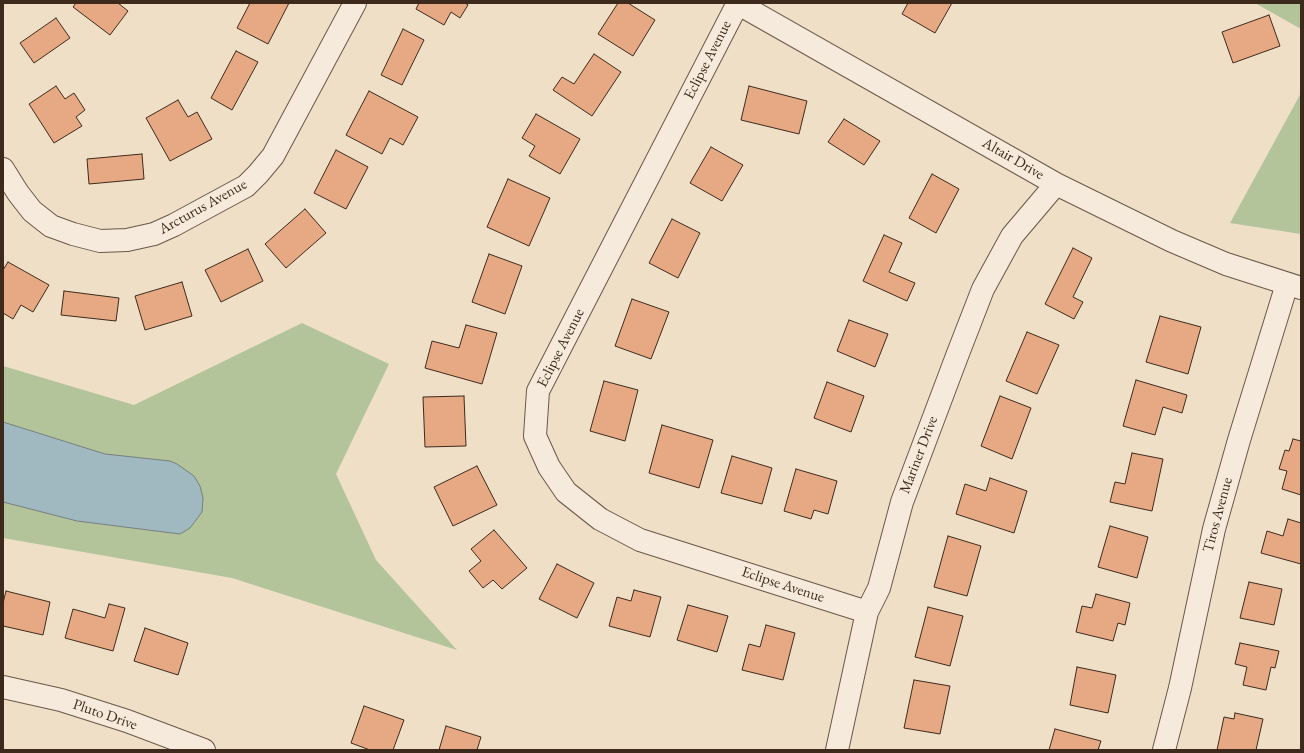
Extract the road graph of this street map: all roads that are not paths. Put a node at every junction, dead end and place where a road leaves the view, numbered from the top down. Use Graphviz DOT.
graph roads {
  1 [pos="355,3"];
  2 [pos="738,3"];
  3 [pos="3,169"];
  4 [pos="1056,184"];
  5 [pos="1294,286"];
  6 [pos="866,612"];
  7 [pos="3,687"];
  8 [pos="169,744"];
  9 [pos="204,750"];
  10 [pos="837,750"];
  11 [pos="1164,750"];
  1 -- 3 [label="street, Arcturus Avenue"];
  2 -- 4 [label="street, Altair Drive"];
  2 -- 6 [label="street, Eclipse Avenue"];
  4 -- 5 [label="street, Altair Drive"];
  4 -- 6 [label="street, Mariner Drive"];
  5 -- 11 [label="street, Tiros Avenue"];
  6 -- 10 [label="street, Mariner Drive"];
  7 -- 8 [label="street, Pluto Drive"];
  8 -- 9 [label="street, Pluto Drive"];
}
